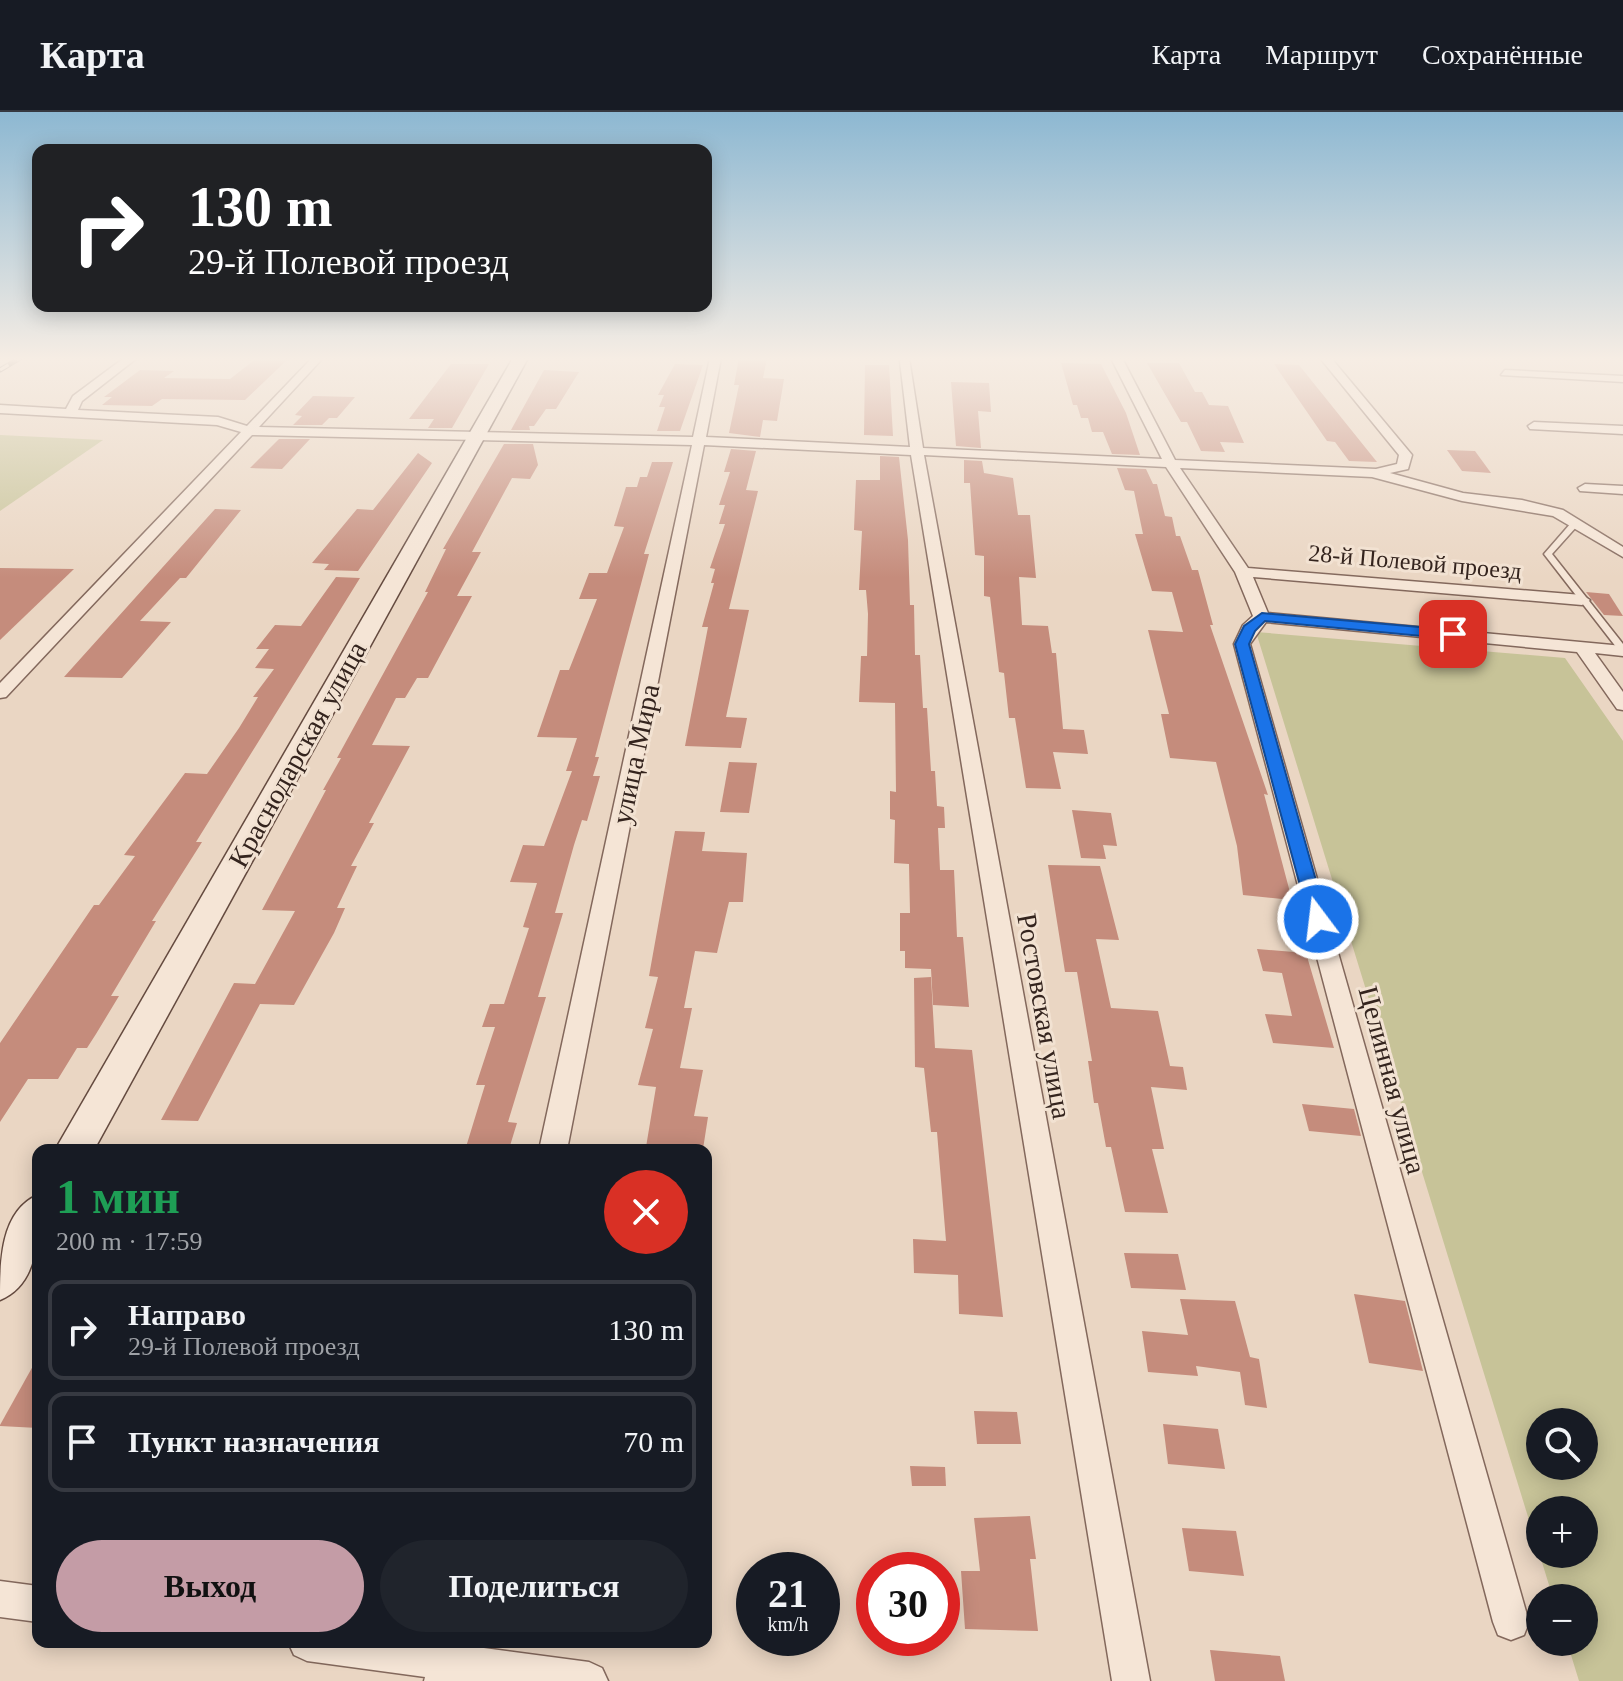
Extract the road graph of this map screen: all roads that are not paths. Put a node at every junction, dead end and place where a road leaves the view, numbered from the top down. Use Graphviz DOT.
graph roads {
  1 [pos="251,431"];
  2 [pos="261,431"];
  3 [pos="481,431"];
  4 [pos="702,431"];
  5 [pos="914,431"];
  6 [pos="1154,431"];
  7 [pos="1386,431"];
  8 [pos="478,436"];
  9 [pos="700,441"];
  10 [pos="917,454"];
  11 [pos="1171,464"];
  12 [pos="1376,473"];
  13 [pos="1585,488"];
  14 [pos="1623,490"];
  15 [pos="1574,525"];
  16 [pos="1623,553"];
  17 [pos="1243,572"];
  18 [pos="1582,600"];
  19 [pos="1262,617"];
  20 [pos="1581,646"];
  21 [pos="1623,650"];
  22 [pos="0,693"];
  23 [pos="1623,705"];
  24 [pos="77,1144"];
  25 [pos="554,1144"];
  26 [pos="32,1224"];
  27 [pos="0,1280"];
  28 [pos="0,1599"];
  29 [pos="32,1603"];
  30 [pos="1511,1622"];
  31 [pos="349,1648"];
  32 [pos="447,1662"];
  33 [pos="589,1681"];
  34 [pos="1131,1681"];
  1 -- 22 [label="street"];
  2 -- 8 [label="street"];
  3 -- 8 [label="street, Краснодарская улица"];
  4 -- 9 [label="street, улица Мира"];
  5 -- 10 [label="street, Ростовская улица"];
  6 -- 11 [label="street"];
  7 -- 12 [label="street"];
  8 -- 9 [label="street"];
  8 -- 24 [label="street, Краснодарская улица"];
  9 -- 10 [label="street"];
  9 -- 25 [label="street, улица Мира"];
  10 -- 11 [label="street"];
  10 -- 34 [label="street, Ростовская улица"];
  11 -- 12 [label="street"];
  11 -- 17 [label="street"];
  12 -- 15 [label="street"];
  13 -- 14 [label="street"];
  15 -- 16 [label="street"];
  15 -- 18 [label="lane"];
  17 -- 18 [label="street, 28-й Полевой проезд"];
  17 -- 19 [label="street"];
  18 -- 21 [label="lane"];
  19 -- 20 [label="street"];
  19 -- 30 [label="street, Целинная улица"];
  20 -- 21 [label="street"];
  20 -- 23 [label="street"];
  26 -- 27 [label="street"];
  28 -- 29 [label="street"];
  31 -- 32 [label="street"];
  32 -- 33 [label="street"];
}
